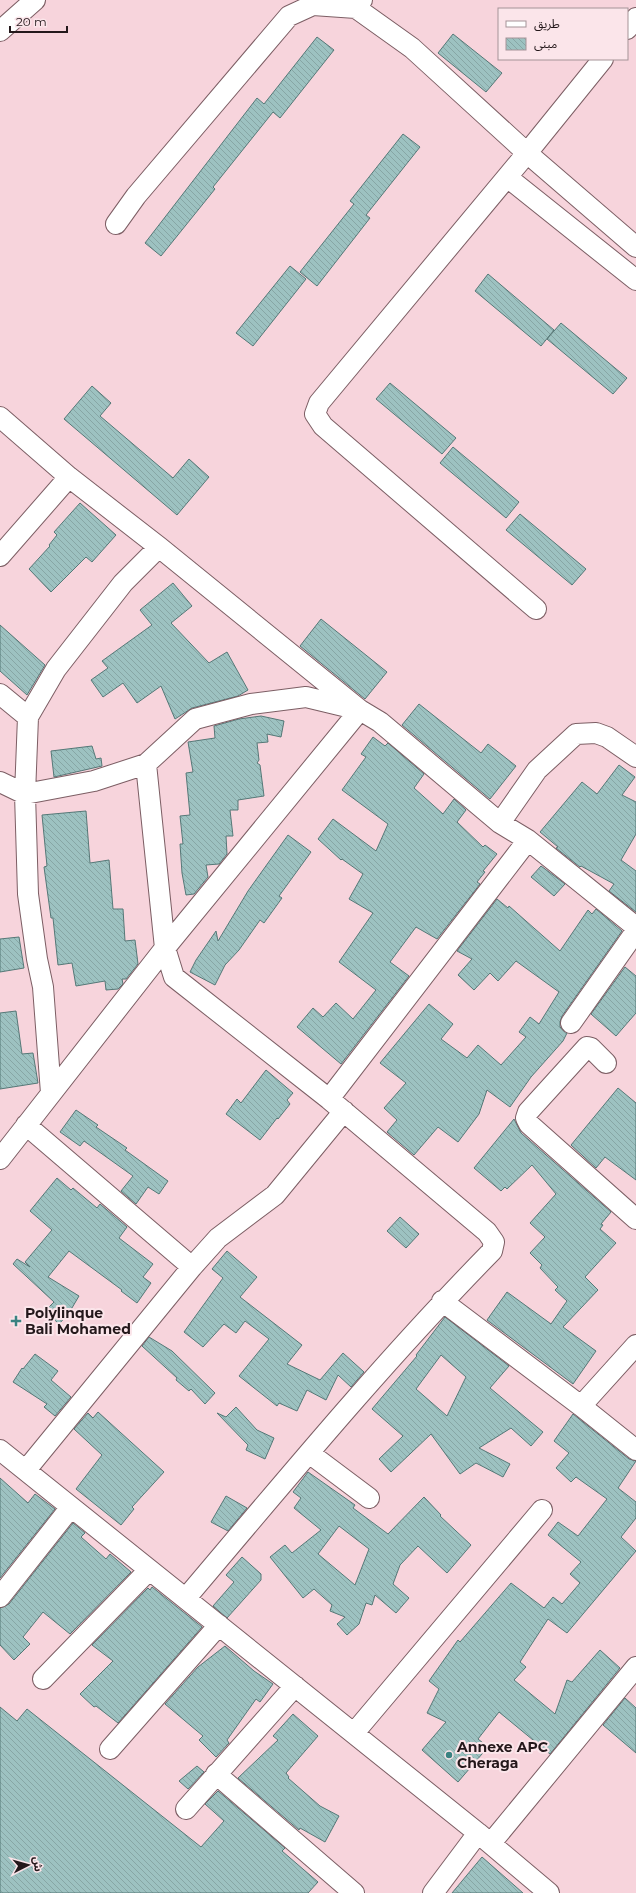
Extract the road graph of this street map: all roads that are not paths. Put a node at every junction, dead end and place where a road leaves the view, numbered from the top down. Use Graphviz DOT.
graph roads {
  1 [pos="33,1"];
  2 [pos="359,4"];
  3 [pos="636,18"];
  4 [pos="628,28"];
  5 [pos="0,31"];
  6 [pos="602,60"];
  7 [pos="527,153"];
  8 [pos="507,177"];
  9 [pos="116,224"];
  10 [pos="636,247"];
  11 [pos="636,280"];
  12 [pos="0,417"];
  13 [pos="69,477"];
  14 [pos="159,547"];
  15 [pos="0,556"];
  16 [pos="536,609"];
  17 [pos="0,694"];
  18 [pos="360,710"];
  19 [pos="28,717"];
  20 [pos="636,757"];
  21 [pos="146,764"];
  22 [pos="0,782"];
  23 [pos="25,794"];
  24 [pos="500,823"];
  25 [pos="528,840"];
  26 [pos="636,927"];
  27 [pos="636,931"];
  28 [pos="165,948"];
  29 [pos="571,1022"];
  30 [pos="606,1063"];
  31 [pos="51,1093"];
  32 [pos="329,1099"];
  33 [pos="344,1112"];
  34 [pos="26,1125"];
  35 [pos="0,1159"];
  36 [pos="636,1219"];
  37 [pos="192,1267"];
  38 [pos="442,1301"];
  39 [pos="636,1345"];
  40 [pos="581,1406"];
  41 [pos="0,1450"];
  42 [pos="636,1450"];
  43 [pos="309,1453"];
  44 [pos="26,1470"];
  45 [pos="370,1498"];
  46 [pos="71,1507"];
  47 [pos="542,1510"];
  48 [pos="149,1570"];
  49 [pos="0,1597"];
  50 [pos="186,1598"];
  51 [pos="219,1625"];
  52 [pos="636,1667"];
  53 [pos="43,1678"];
  54 [pos="295,1686"];
  55 [pos="354,1733"];
  56 [pos="110,1749"];
  57 [pos="216,1774"];
  58 [pos="186,1809"];
  59 [pos="485,1838"];
  60 [pos="354,1893"];
  61 [pos="433,1893"];
  62 [pos="549,1893"];
  1 -- 5 [label="street"];
  2 -- 7 [label="street"];
  2 -- 9 [label="street"];
  3 -- 4 [label="street"];
  6 -- 7 [label="street"];
  7 -- 8 [label="street"];
  7 -- 10 [label="street"];
  8 -- 11 [label="street"];
  8 -- 16 [label="street"];
  12 -- 13 [label="street"];
  13 -- 14 [label="street"];
  13 -- 15 [label="street"];
  14 -- 18 [label="street"];
  14 -- 19 [label="street"];
  17 -- 19 [label="street"];
  18 -- 21 [label="street"];
  18 -- 24 [label="street"];
  18 -- 28 [label="street"];
  19 -- 23 [label="street"];
  20 -- 24 [label="street"];
  21 -- 23 [label="street"];
  21 -- 28 [label="street"];
  22 -- 23 [label="street"];
  23 -- 31 [label="street"];
  24 -- 25 [label="street"];
  25 -- 26 [label="street"];
  25 -- 32 [label="street"];
  27 -- 29 [label="street"];
  28 -- 31 [label="street"];
  28 -- 32 [label="street"];
  30 -- 36 [label="street"];
  31 -- 34 [label="street"];
  32 -- 33 [label="street"];
  33 -- 37 [label="street"];
  33 -- 38 [label="street"];
  34 -- 35 [label="street"];
  34 -- 37 [label="street"];
  37 -- 44 [label="street"];
  38 -- 40 [label="street"];
  38 -- 43 [label="street"];
  39 -- 40 [label="street"];
  40 -- 42 [label="street"];
  41 -- 44 [label="street"];
  43 -- 45 [label="street"];
  43 -- 50 [label="street"];
  44 -- 46 [label="street"];
  46 -- 48 [label="street"];
  46 -- 49 [label="street"];
  47 -- 55 [label="street"];
  48 -- 50 [label="street"];
  48 -- 53 [label="street"];
  50 -- 51 [label="street"];
  51 -- 54 [label="street"];
  51 -- 56 [label="street"];
  52 -- 59 [label="street"];
  54 -- 55 [label="street"];
  54 -- 57 [label="street"];
  55 -- 59 [label="street"];
  57 -- 58 [label="street"];
  57 -- 60 [label="street"];
  59 -- 61 [label="street"];
  59 -- 62 [label="street"];
}
